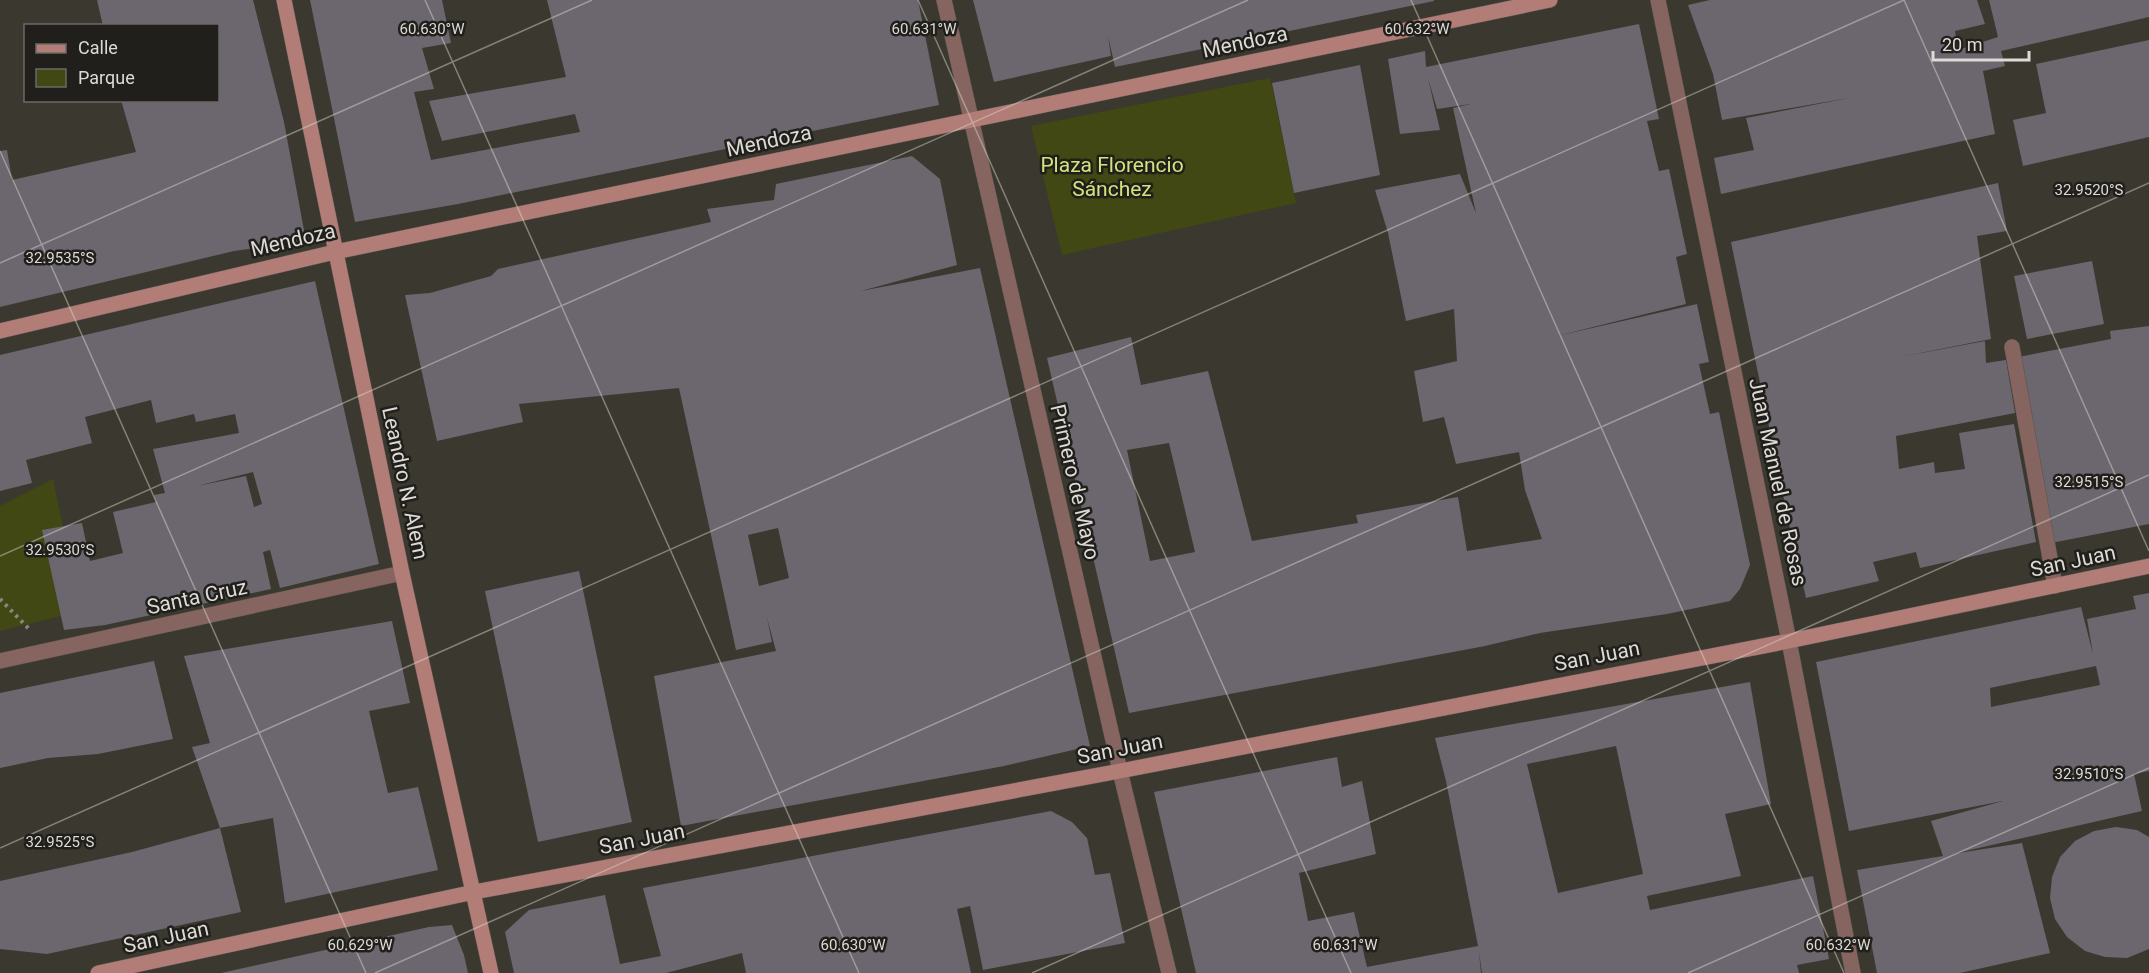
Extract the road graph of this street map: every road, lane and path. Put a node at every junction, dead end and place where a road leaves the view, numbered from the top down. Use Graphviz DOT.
graph roads {
  1 [pos="284,0"];
  2 [pos="944,0"];
  3 [pos="1550,0"];
  4 [pos="1658,0"];
  5 [pos="970,121"];
  6 [pos="334,252"];
  7 [pos="0,332"];
  8 [pos="2012,347"];
  9 [pos="2149,566"];
  10 [pos="402,573"];
  11 [pos="2055,586"];
  12 [pos="0,599"];
  13 [pos="1789,640"];
  14 [pos="50,650"];
  15 [pos="0,661"];
  16 [pos="1120,771"];
  17 [pos="474,892"];
  18 [pos="98,973"];
  19 [pos="491,973"];
  20 [pos="1169,973"];
  21 [pos="1853,973"];
  1 -- 6 [label="main road, Leandro N. Alem"];
  2 -- 5 [label="street, Primero de Mayo"];
  3 -- 5 [label="main road, Mendoza"];
  4 -- 13 [label="street, Juan Manuel de Rosas"];
  5 -- 6 [label="main road, Mendoza"];
  5 -- 16 [label="street, Primero de Mayo"];
  6 -- 7 [label="main road, Mendoza"];
  6 -- 10 [label="main road, Leandro N. Alem"];
  8 -- 11 [label="street"];
  9 -- 11 [label="main road, San Juan"];
  10 -- 14 [label="street, Santa Cruz"];
  10 -- 17 [label="main road, Leandro N. Alem"];
  11 -- 13 [label="main road, San Juan"];
  12 -- 14 [label="path"];
  13 -- 16 [label="main road, San Juan"];
  13 -- 21 [label="street, Juan Manuel de Rosas"];
  14 -- 15 [label="street, Santa Cruz"];
  16 -- 17 [label="main road, San Juan"];
  16 -- 20 [label="street, Primero de Mayo"];
  17 -- 18 [label="main road, San Juan"];
  17 -- 19 [label="main road, Leandro N. Alem"];
}
